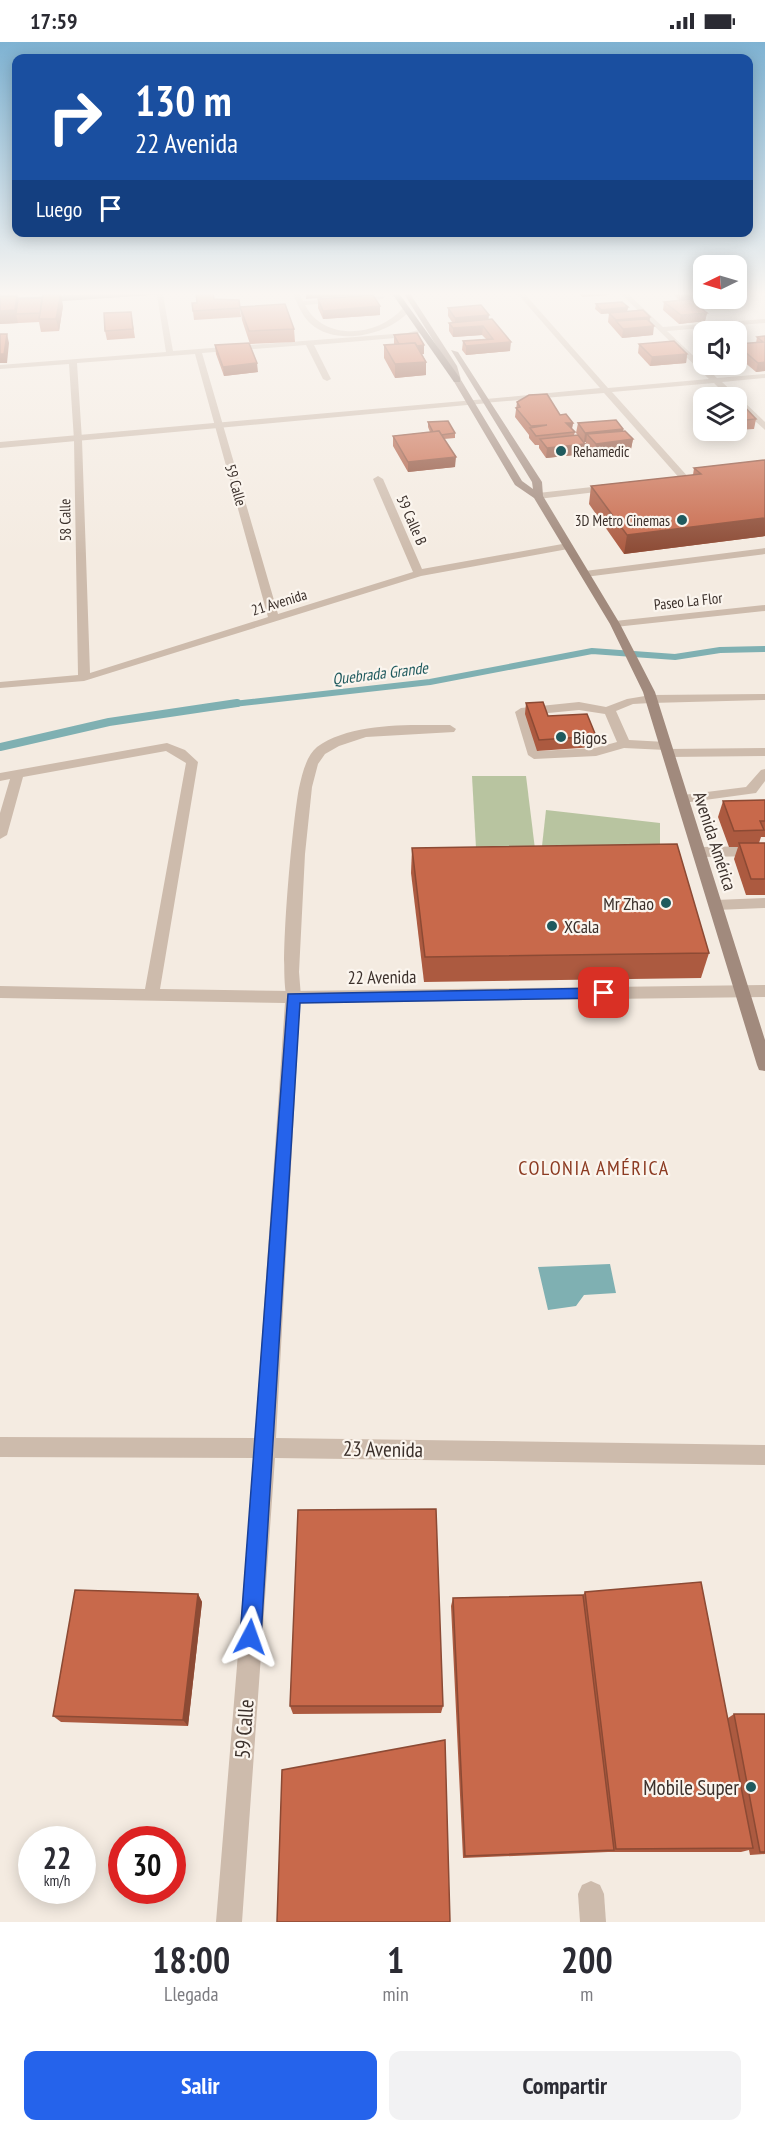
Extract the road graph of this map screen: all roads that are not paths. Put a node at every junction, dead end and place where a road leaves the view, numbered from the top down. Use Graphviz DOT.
graph roads {
  1 [pos="74,380"];
  2 [pos="206,380"];
  3 [pos="457,380"];
  4 [pos="472,380"];
  5 [pos="595,380"];
  6 [pos="715,380"];
  7 [pos="718,380"];
  8 [pos="722,387"];
  9 [pos="604,390"];
  10 [pos="486,401"];
  11 [pos="471,402"];
  12 [pos="747,410"];
  13 [pos="219,425"];
  14 [pos="765,427"];
  15 [pos="78,440"];
  16 [pos="0,446"];
  17 [pos="697,478"];
  18 [pos="378,479"];
  19 [pos="685,479"];
  20 [pos="674,480"];
  21 [pos="617,487"];
  22 [pos="538,496"];
  23 [pos="568,546"];
  24 [pos="765,551"];
  25 [pos="419,573"];
  26 [pos="585,574"];
  27 [pos="765,608"];
  28 [pos="274,620"];
  29 [pos="617,628"];
  30 [pos="84,678"];
  31 [pos="0,685"];
  32 [pos="650,695"];
  33 [pos="765,698"];
  34 [pos="610,711"];
  35 [pos="450,729"];
  36 [pos="624,744"];
  37 [pos="667,749"];
  38 [pos="765,752"];
  39 [pos="765,773"];
  40 [pos="18,774"];
  41 [pos="0,777"];
  42 [pos="683,799"];
  43 [pos="0,835"];
  44 [pos="765,851"];
  45 [pos="699,852"];
  46 [pos="765,903"];
  47 [pos="716,905"];
  48 [pos="744,991"];
  49 [pos="765,991"];
  50 [pos="0,992"];
  51 [pos="151,994"];
  52 [pos="293,998"];
  53 [pos="765,1065"];
  54 [pos="0,1447"];
  55 [pos="265,1448"];
  56 [pos="765,1455"];
  57 [pos="591,1894"];
  58 [pos="229,1922"];
  59 [pos="593,1922"];
  1 -- 15 [label="street, 58 Calle"];
  2 -- 13 [label="street, 59 Calle"];
  3 -- 11 [label="main road"];
  4 -- 10 [label="main road"];
  5 -- 9 [label="street"];
  6 -- 7 [label="street"];
  6 -- 8 [label="street"];
  6 -- 9 [label="street"];
  9 -- 10 [label="street"];
  9 -- 19 [label="street"];
  10 -- 11 [label="street"];
  10 -- 22 [label="main road"];
  11 -- 13 [label="street"];
  11 -- 22 [label="main road"];
  12 -- 14 [label="street"];
  13 -- 15 [label="street"];
  13 -- 28 [label="street, 59 Calle"];
  15 -- 16 [label="street"];
  15 -- 30 [label="street, 58 Calle"];
  17 -- 19 [label="street"];
  18 -- 25 [label="street, 59 Calle B"];
  19 -- 20 [label="street"];
  21 -- 22 [label="street"];
  22 -- 23 [label="main road, Avenida América"];
  23 -- 25 [label="street, 21 Avenida"];
  23 -- 26 [label="main road, Avenida América"];
  24 -- 26 [label="street"];
  25 -- 28 [label="street, 21 Avenida"];
  26 -- 29 [label="main road, Avenida América"];
  27 -- 29 [label="street, Paseo La Flor"];
  28 -- 30 [label="street, 21 Avenida"];
  29 -- 32 [label="main road, Avenida América"];
  30 -- 31 [label="street, 21 Avenida"];
  32 -- 33 [label="street"];
  32 -- 34 [label="street"];
  32 -- 37 [label="main road, Avenida América"];
  34 -- 36 [label="street"];
  34 -- 36 [label="street"];
  35 -- 52 [label="street, 59 Calle"];
  36 -- 37 [label="street"];
  37 -- 38 [label="street"];
  37 -- 42 [label="main road, Avenida América"];
  39 -- 42 [label="street"];
  40 -- 41 [label="street"];
  40 -- 43 [label="street"];
  40 -- 51 [label="street"];
  42 -- 45 [label="main road, Avenida América"];
  44 -- 45 [label="street"];
  45 -- 47 [label="main road, Avenida América"];
  46 -- 47 [label="street"];
  47 -- 48 [label="main road, Avenida América"];
  48 -- 49 [label="street, 22 Avenida"];
  48 -- 52 [label="street, 22 Avenida"];
  48 -- 53 [label="main road, Avenida América"];
  50 -- 51 [label="street, 22 Avenida"];
  51 -- 52 [label="street, 22 Avenida"];
  52 -- 55 [label="street, 59 Calle"];
  54 -- 55 [label="street, 23 Avenida"];
  55 -- 56 [label="street, 23 Avenida"];
  55 -- 58 [label="street, 59 Calle"];
  57 -- 59 [label="street"];
}
